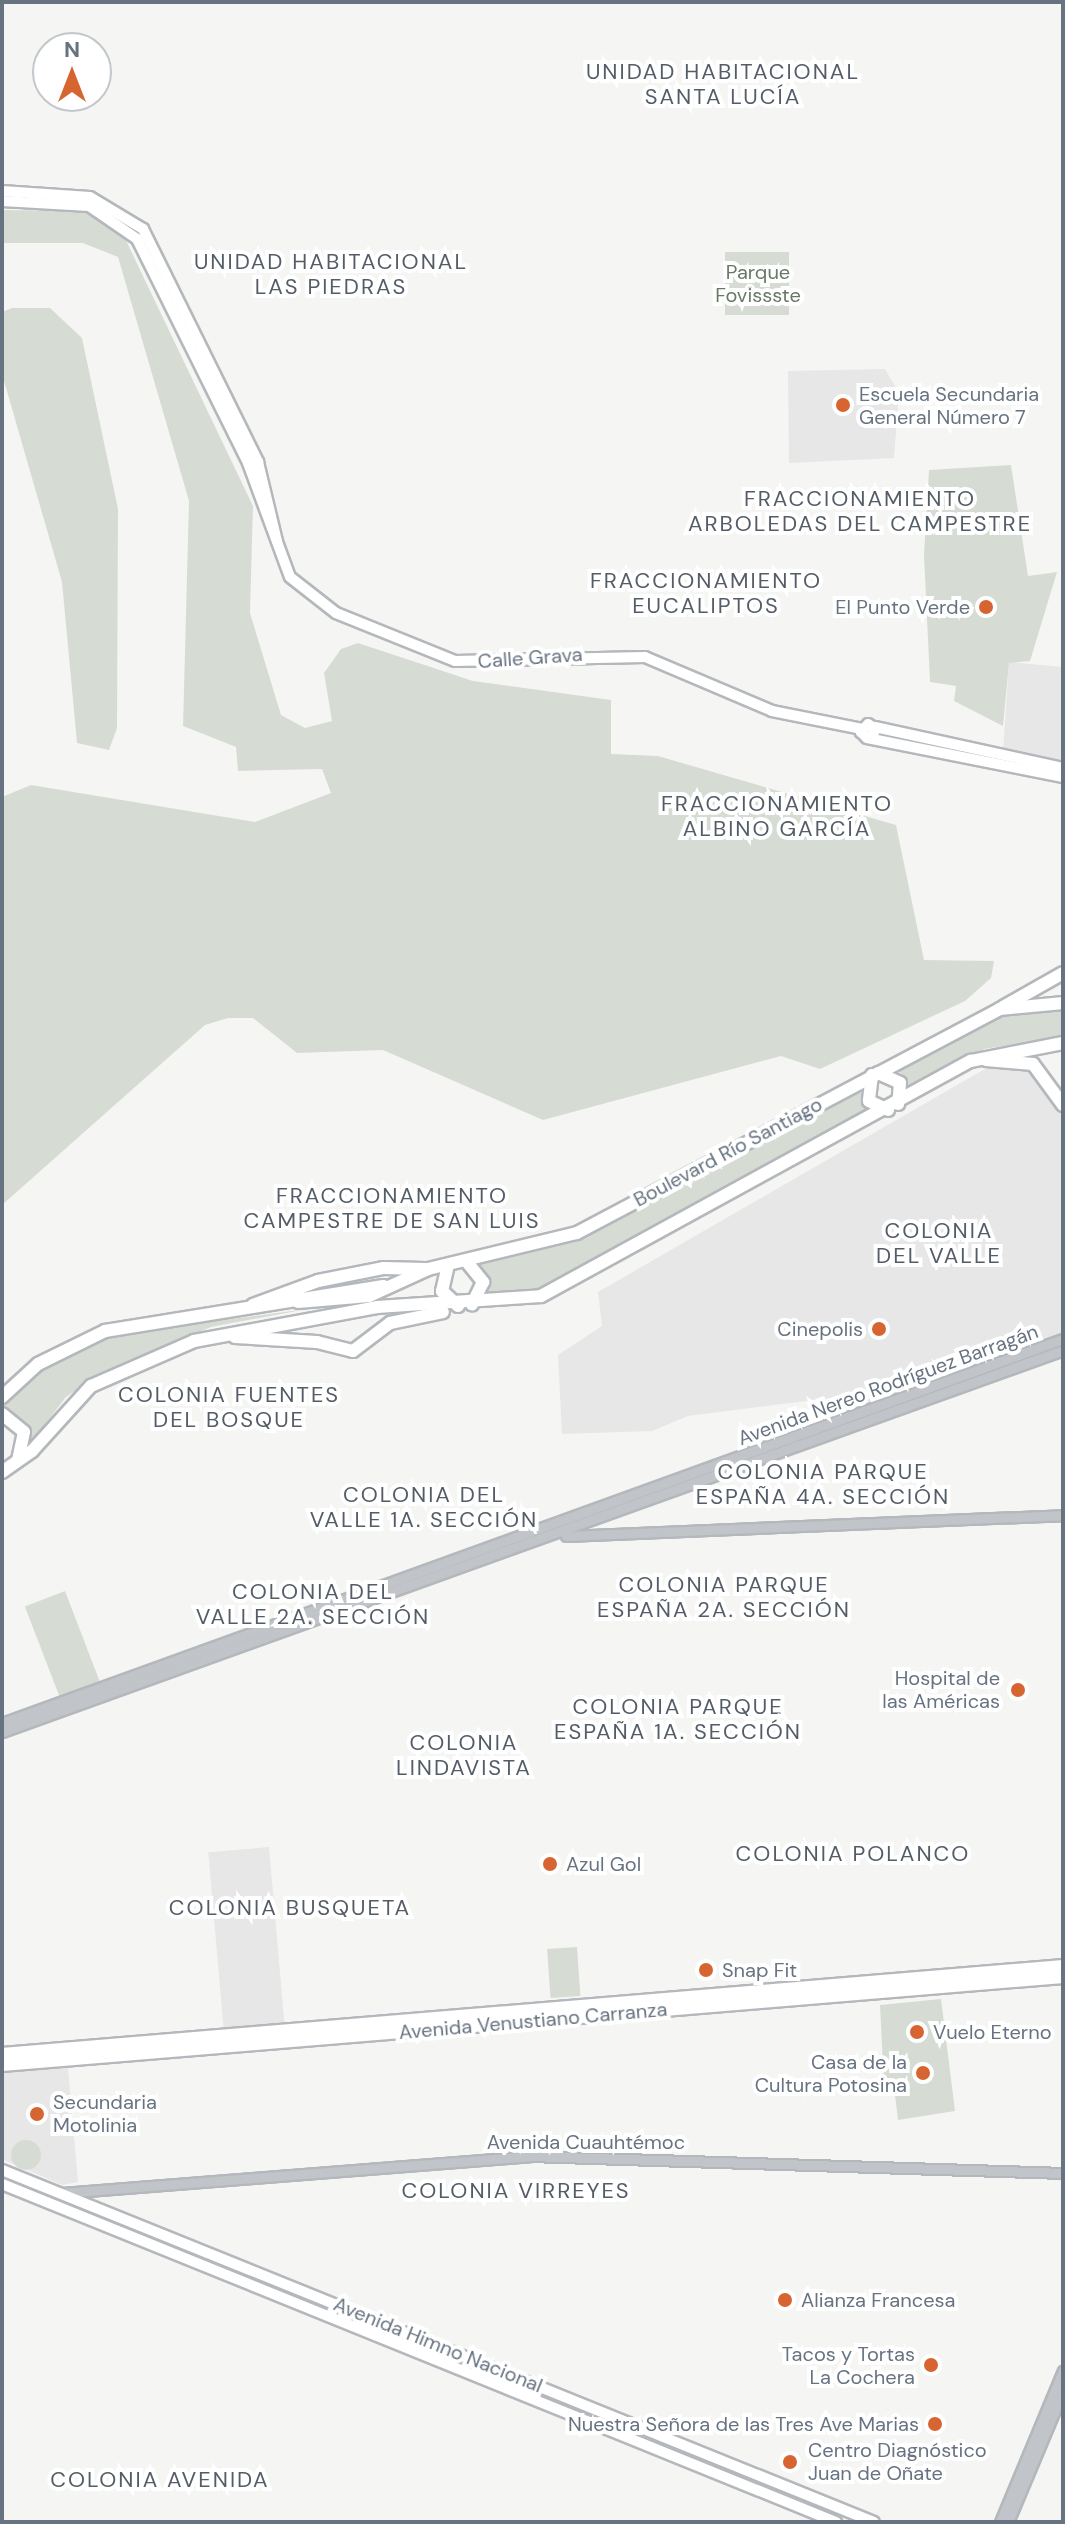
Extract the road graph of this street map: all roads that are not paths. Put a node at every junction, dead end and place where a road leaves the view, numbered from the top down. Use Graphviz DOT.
graph roads {
  1 [pos="2,191"];
  2 [pos="2,201"];
  3 [pos="278,551"];
  4 [pos="868,730"];
  5 [pos="1063,768"];
  6 [pos="1063,777"];
  7 [pos="1063,973"];
  8 [pos="1063,1003"];
  9 [pos="1000,1009"];
  10 [pos="1063,1043"];
  11 [pos="971,1061"];
  12 [pos="875,1074"];
  13 [pos="1063,1105"];
  14 [pos="893,1107"];
  15 [pos="467,1262"];
  16 [pos="448,1265"];
  17 [pos="428,1269"];
  18 [pos="467,1306"];
  19 [pos="247,1309"];
  20 [pos="1063,1339"];
  21 [pos="194,1341"];
  22 [pos="1063,1350"];
  23 [pos="2,1397"];
  24 [pos="2,1414"];
  25 [pos="17,1463"];
  26 [pos="2,1472"];
  27 [pos="1063,1515"];
  28 [pos="555,1537"];
  29 [pos="2,1723"];
  30 [pos="2,1732"];
  31 [pos="1063,1966"];
  32 [pos="1063,1977"];
  33 [pos="2,2054"];
  34 [pos="2,2065"];
  35 [pos="2,2170"];
  36 [pos="1063,2173"];
  37 [pos="2,2184"];
  38 [pos="63,2193"];
  39 [pos="1063,2371"];
  40 [pos="1063,2391"];
  41 [pos="836,2522"];
  42 [pos="874,2522"];
  43 [pos="1000,2522"];
  44 [pos="1008,2522"];
  1 -- 3 [label="main road, Calle Grava"];
  2 -- 3 [label="main road, Calle Grava"];
  3 -- 4 [label="main road, Calle Grava"];
  4 -- 5 [label="main road"];
  4 -- 6 [label="main road"];
  7 -- 9 [label="main road"];
  8 -- 9 [label="main road, Boulevard Río Santiago"];
  9 -- 12 [label="main road, Boulevard Río Santiago"];
  10 -- 11 [label="main road, Boulevard Río Santiago"];
  11 -- 13 [label="main road"];
  11 -- 14 [label="main road, Boulevard Río Santiago"];
  12 -- 14 [label="main road"];
  12 -- 14 [label="main road"];
  12 -- 15 [label="main road, Boulevard Río Santiago"];
  14 -- 18 [label="main road, Boulevard Río Santiago"];
  15 -- 16 [label="main road, Boulevard Río Santiago"];
  15 -- 18 [label="main road"];
  16 -- 17 [label="main road, Boulevard Río Santiago"];
  16 -- 18 [label="main road"];
  17 -- 19 [label="main road"];
  17 -- 19 [label="main road, Boulevard Río Santiago"];
  18 -- 21 [label="main road, Boulevard Río Santiago"];
  18 -- 21 [label="main road"];
  19 -- 23 [label="main road, Boulevard Río Santiago"];
  20 -- 29 [label="street, Avenida Nereo Rodríguez Barragán"];
  21 -- 25 [label="main road, Boulevard Río Santiago"];
  22 -- 28 [label="street, Avenida Nereo Rodríguez Barragán"];
  24 -- 25 [label="main road"];
  25 -- 26 [label="main road, Boulevard Río Santiago"];
  27 -- 28 [label="street"];
  28 -- 30 [label="street, Avenida Nereo Rodríguez Barragán"];
  31 -- 33 [label="main road, Avenida Venustiano Carranza"];
  32 -- 34 [label="main road, Avenida Venustiano Carranza"];
  35 -- 38 [label="main road, Avenida Himno Nacional"];
  36 -- 38 [label="street, Avenida Cuauhtémoc"];
  37 -- 41 [label="main road, Avenida Himno Nacional"];
  38 -- 42 [label="main road, Avenida Himno Nacional"];
  39 -- 43 [label="street"];
  40 -- 44 [label="street"];
}
